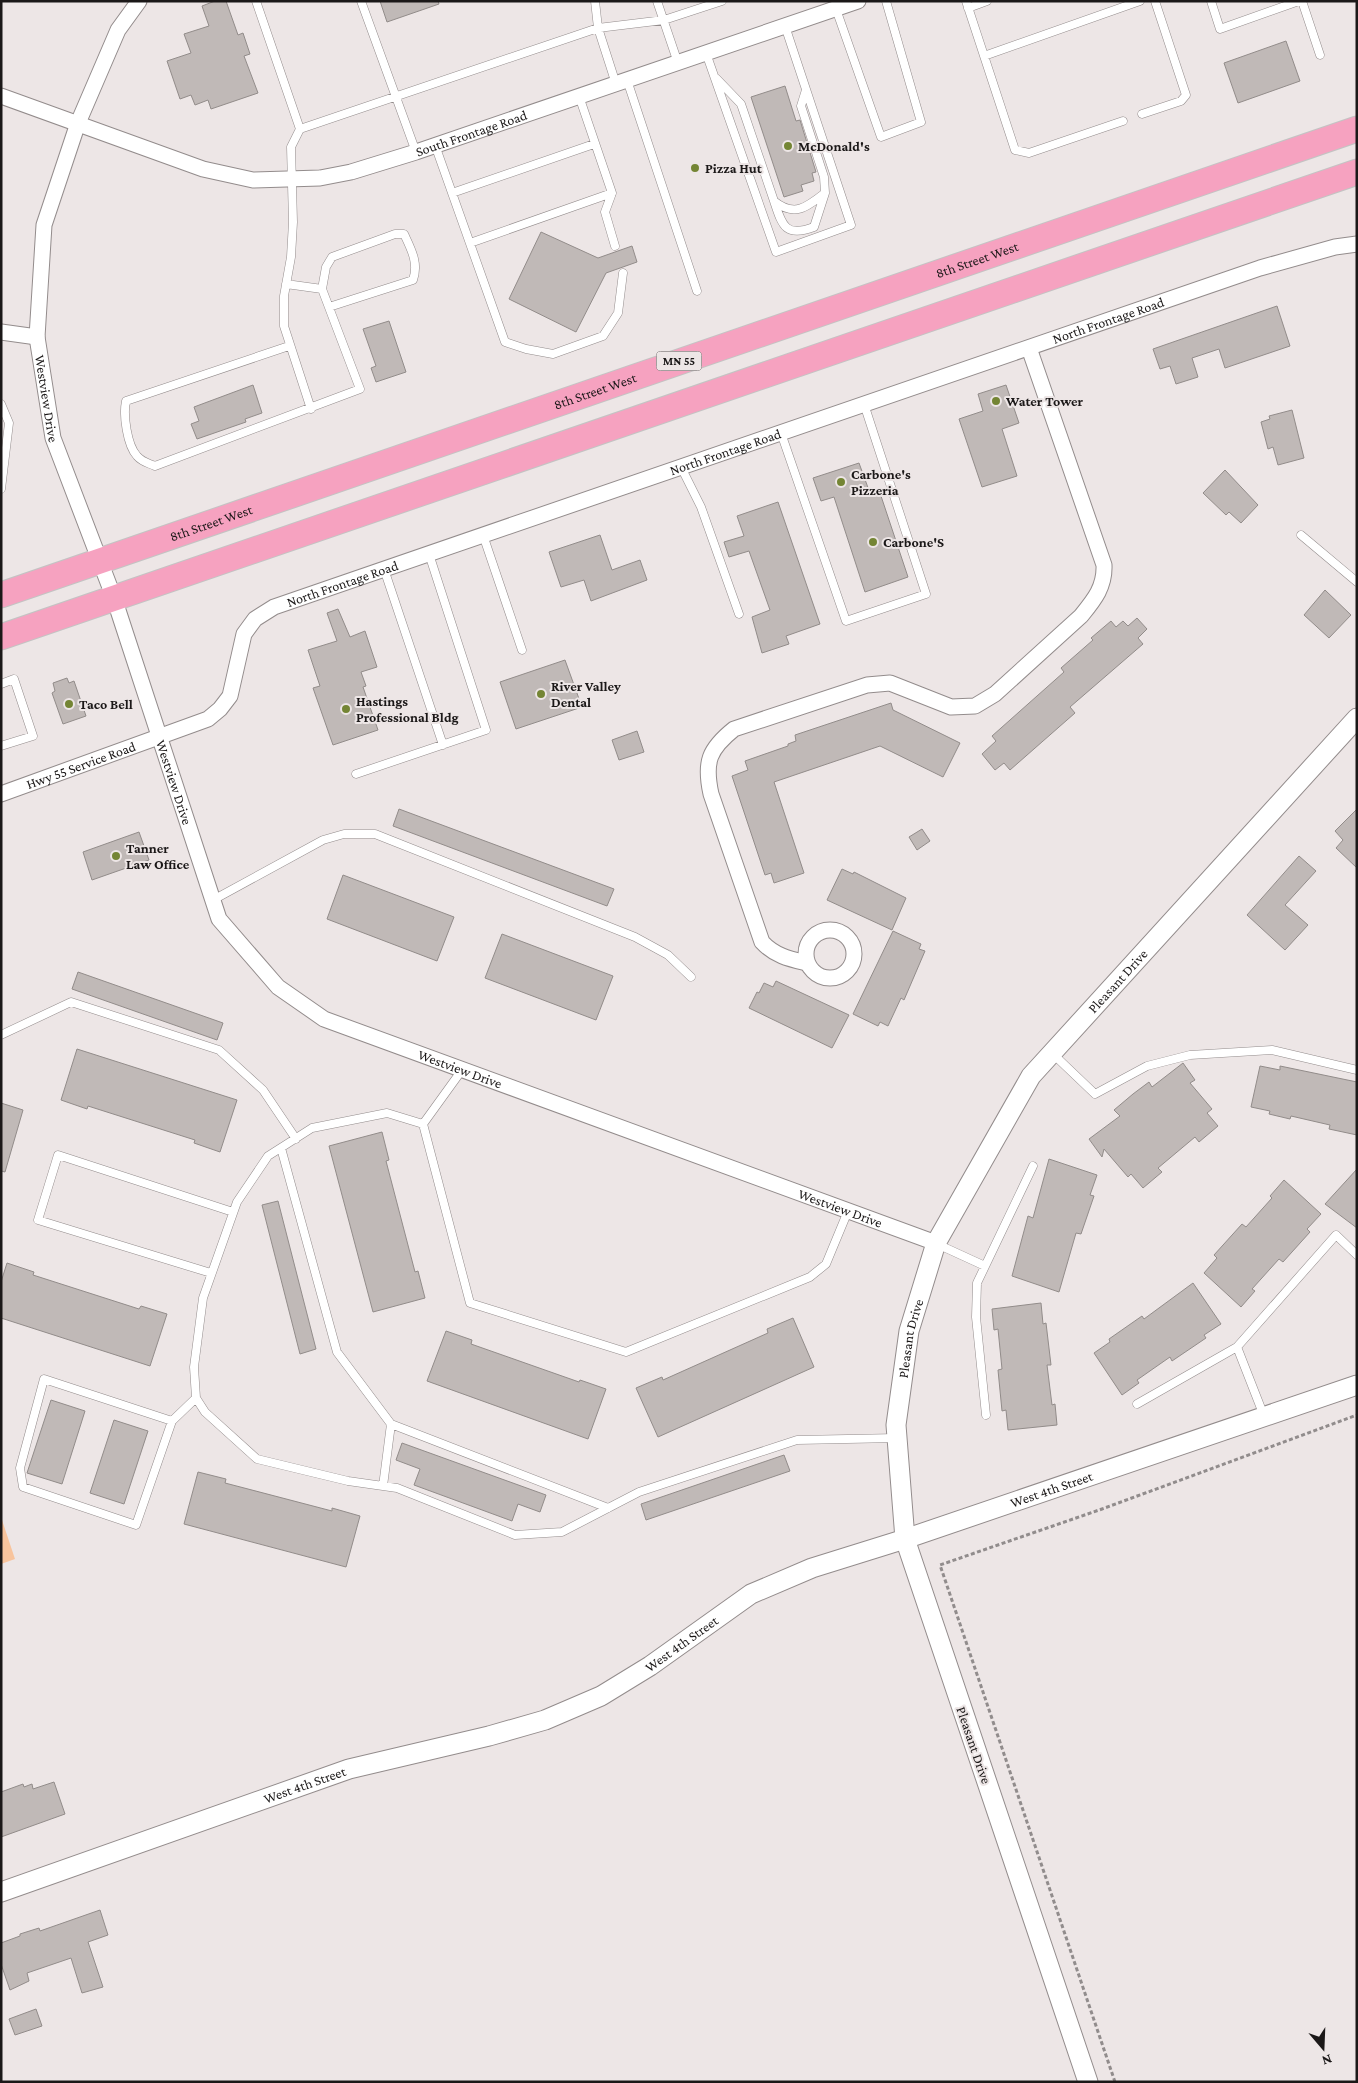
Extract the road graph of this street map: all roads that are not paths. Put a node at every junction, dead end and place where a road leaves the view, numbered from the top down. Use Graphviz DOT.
graph roads {
  1 [pos="139,1"];
  2 [pos="256,1"];
  3 [pos="361,1"];
  4 [pos="595,1"];
  5 [pos="657,1"];
  6 [pos="722,1"];
  7 [pos="886,1"];
  8 [pos="987,1"];
  9 [pos="1140,1"];
  10 [pos="1155,1"];
  11 [pos="1211,1"];
  12 [pos="1300,1"];
  13 [pos="848,4"];
  14 [pos="967,5"];
  15 [pos="664,20"];
  16 [pos="785,26"];
  17 [pos="598,28"];
  18 [pos="706,53"];
  19 [pos="1320,55"];
  20 [pos="984,56"];
  21 [pos="678,63"];
  22 [pos="714,75"];
  23 [pos="622,82"];
  24 [pos="806,90"];
  25 [pos="1,96"];
  26 [pos="579,96"];
  27 [pos="396,98"];
  28 [pos="1142,114"];
  29 [pos="1123,121"];
  30 [pos="78,123"];
  31 [pos="300,129"];
  32 [pos="1357,129"];
  33 [pos="594,144"];
  34 [pos="435,145"];
  35 [pos="416,152"];
  36 [pos="1357,172"];
  37 [pos="291,181"];
  38 [pos="452,193"];
  39 [pos="612,193"];
  40 [pos="825,193"];
  41 [pos="774,201"];
  42 [pos="470,243"];
  43 [pos="1357,244"];
  44 [pos="615,246"];
  45 [pos="624,273"];
  46 [pos="286,284"];
  47 [pos="322,289"];
  48 [pos="698,291"];
  49 [pos="329,308"];
  50 [pos="1,332"];
  51 [pos="38,337"];
  52 [pos="289,346"];
  53 [pos="1029,348"];
  54 [pos="1,404"];
  55 [pos="864,404"];
  56 [pos="311,409"];
  57 [pos="781,433"];
  58 [pos="682,467"];
  59 [pos="1,489"];
  60 [pos="1301,534"];
  61 [pos="483,535"];
  62 [pos="429,554"];
  63 [pos="100,560"];
  64 [pos="384,569"];
  65 [pos="1357,582"];
  66 [pos="1,595"];
  67 [pos="114,598"];
  68 [pos="739,614"];
  69 [pos="1,637"];
  70 [pos="522,650"];
  71 [pos="1,684"];
  72 [pos="1357,718"];
  73 [pos="160,738"];
  74 [pos="443,745"];
  75 [pos="1,746"];
  76 [pos="356,774"];
  77 [pos="1,794"];
  78 [pos="213,900"];
  79 [pos="807,963"];
  80 [pos="691,977"];
  81 [pos="1,1036"];
  82 [pos="1052,1053"];
  83 [pos="462,1070"];
  84 [pos="1357,1070"];
  85 [pos="423,1124"];
  86 [pos="296,1139"];
  87 [pos="281,1148"];
  88 [pos="1033,1166"];
  89 [pos="848,1211"];
  90 [pos="233,1212"];
  91 [pos="936,1244"];
  92 [pos="1357,1255"];
  93 [pos="985,1266"];
  94 [pos="211,1273"];
  95 [pos="1237,1347"];
  96 [pos="1357,1385"];
  97 [pos="196,1398"];
  98 [pos="1137,1404"];
  99 [pos="986,1415"];
  100 [pos="1264,1416"];
  101 [pos="172,1421"];
  102 [pos="392,1424"];
  103 [pos="897,1438"];
  104 [pos="383,1486"];
  105 [pos="608,1508"];
  106 [pos="904,1539"];
  107 [pos="1,1892"];
  108 [pos="1088,2082"];
  1 -- 30 [label="street, Westview Drive"];
  2 -- 31 [label="lane"];
  3 -- 27 [label="lane"];
  4 -- 17 [label="lane"];
  5 -- 15 [label="lane"];
  6 -- 15 [label="lane"];
  7 -- 13 [label="lane"];
  8 -- 14 [label="lane"];
  9 -- 20 [label="lane"];
  10 -- 28 [label="lane"];
  11 -- 12 [label="lane"];
  12 -- 19 [label="lane"];
  13 -- 16 [label="street, South Frontage Road"];
  14 -- 20 [label="lane"];
  15 -- 17 [label="lane"];
  15 -- 21 [label="lane"];
  16 -- 18 [label="street, South Frontage Road"];
  16 -- 24 [label="lane"];
  17 -- 23 [label="lane"];
  17 -- 27 [label="lane"];
  18 -- 21 [label="street, South Frontage Road"];
  18 -- 22 [label="lane"];
  20 -- 29 [label="lane"];
  21 -- 23 [label="street, South Frontage Road"];
  22 -- 24 [label="lane"];
  22 -- 41 [label="lane"];
  23 -- 26 [label="street, South Frontage Road"];
  23 -- 48 [label="lane"];
  24 -- 40 [label="lane"];
  25 -- 30 [label="street, South Frontage Road"];
  26 -- 33 [label="lane"];
  26 -- 34 [label="street, South Frontage Road"];
  27 -- 31 [label="lane"];
  27 -- 35 [label="lane"];
  30 -- 37 [label="street, South Frontage Road"];
  30 -- 51 [label="street, Westview Drive"];
  31 -- 37 [label="lane"];
  32 -- 63 [label="highway, 8th Street West / MN 55"];
  33 -- 38 [label="lane"];
  33 -- 39 [label="lane"];
  34 -- 35 [label="street, South Frontage Road"];
  34 -- 38 [label="lane"];
  35 -- 37 [label="street, South Frontage Road"];
  36 -- 67 [label="highway"];
  37 -- 46 [label="lane"];
  38 -- 42 [label="lane"];
  39 -- 42 [label="lane"];
  39 -- 44 [label="lane"];
  40 -- 41 [label="lane"];
  40 -- 41 [label="lane"];
  42 -- 45 [label="lane"];
  43 -- 53 [label="street, North Frontage Road"];
  46 -- 47 [label="lane"];
  46 -- 52 [label="lane"];
  47 -- 49 [label="lane"];
  47 -- 49 [label="lane"];
  49 -- 56 [label="lane"];
  50 -- 51 [label="street"];
  51 -- 63 [label="street, Westview Drive"];
  52 -- 56 [label="lane"];
  52 -- 56 [label="lane"];
  53 -- 55 [label="street, North Frontage Road"];
  53 -- 79 [label="street"];
  54 -- 59 [label="lane"];
  55 -- 57 [label="street, North Frontage Road"];
  55 -- 57 [label="lane"];
  57 -- 58 [label="street, North Frontage Road"];
  58 -- 61 [label="street, North Frontage Road"];
  58 -- 68 [label="lane"];
  60 -- 65 [label="lane"];
  61 -- 62 [label="street, North Frontage Road"];
  61 -- 70 [label="lane"];
  62 -- 64 [label="street, North Frontage Road"];
  62 -- 74 [label="lane"];
  63 -- 66 [label="highway, 8th Street West / MN 55"];
  63 -- 67 [label="street, Westview Drive"];
  64 -- 73 [label="street, North Frontage Road"];
  64 -- 74 [label="lane"];
  67 -- 69 [label="highway"];
  67 -- 73 [label="street, Westview Drive"];
  71 -- 75 [label="lane"];
  72 -- 82 [label="street, Pleasant Drive"];
  73 -- 77 [label="street, Hwy 55 Service Road"];
  73 -- 78 [label="street, Westview Drive"];
  74 -- 76 [label="lane"];
  78 -- 80 [label="lane"];
  78 -- 83 [label="street, Westview Drive"];
  81 -- 86 [label="lane"];
  82 -- 84 [label="lane"];
  82 -- 91 [label="street, Pleasant Drive"];
  83 -- 85 [label="lane"];
  83 -- 89 [label="street, Westview Drive"];
  85 -- 86 [label="lane"];
  85 -- 89 [label="lane"];
  86 -- 87 [label="lane"];
  87 -- 90 [label="lane"];
  87 -- 102 [label="lane"];
  88 -- 93 [label="lane"];
  89 -- 91 [label="street, Westview Drive"];
  90 -- 94 [label="lane"];
  90 -- 94 [label="lane"];
  91 -- 93 [label="lane"];
  91 -- 103 [label="street, Pleasant Drive"];
  92 -- 95 [label="lane"];
  93 -- 99 [label="lane"];
  94 -- 97 [label="lane"];
  95 -- 98 [label="lane"];
  95 -- 100 [label="lane"];
  96 -- 100 [label="street, West 4th Street"];
  97 -- 101 [label="lane"];
  97 -- 104 [label="lane"];
  100 -- 106 [label="street, West 4th Street"];
  101 -- 101 [label="lane"];
  102 -- 104 [label="lane"];
  102 -- 105 [label="lane"];
  103 -- 105 [label="lane"];
  103 -- 106 [label="street, Pleasant Drive"];
  104 -- 105 [label="lane"];
  106 -- 107 [label="street, West 4th Street"];
  106 -- 108 [label="street, Pleasant Drive"];
}
